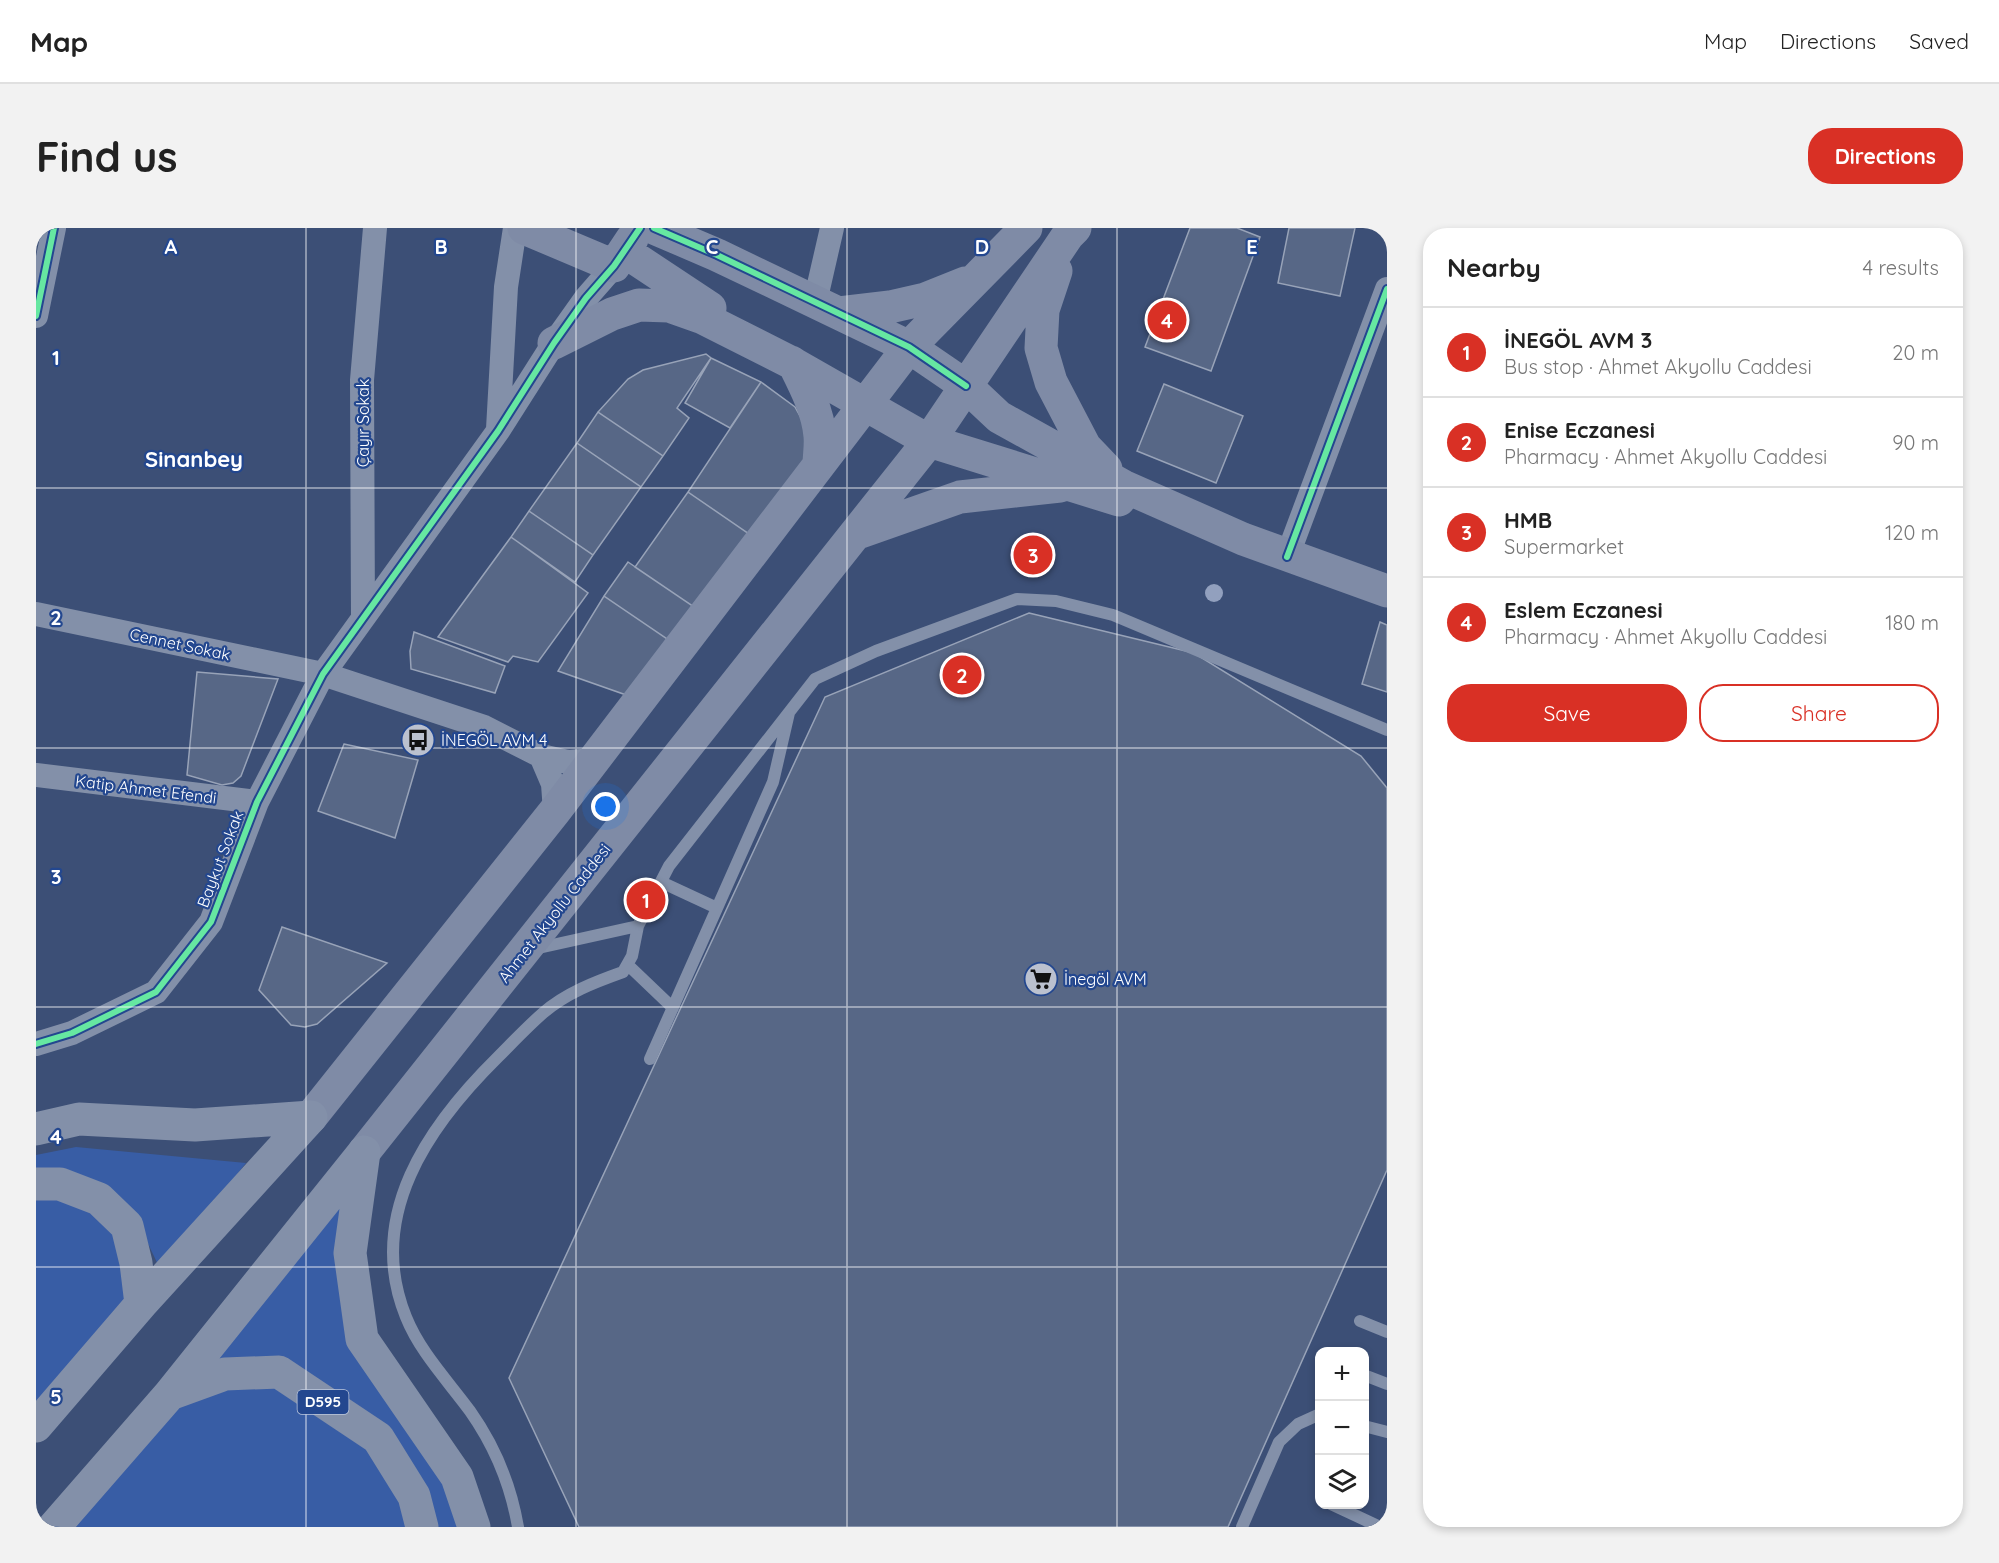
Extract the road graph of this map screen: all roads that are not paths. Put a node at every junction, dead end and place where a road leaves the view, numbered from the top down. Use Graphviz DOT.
graph roads {
  1 [pos="54,228"];
  2 [pos="375,228"];
  3 [pos="515,228"];
  4 [pos="524,228"];
  5 [pos="654,228"];
  6 [pos="832,228"];
  7 [pos="1026,228"];
  8 [pos="1072,231"];
  9 [pos="712,242"];
  10 [pos="626,248"];
  11 [pos="973,280"];
  12 [pos="1387,289"];
  13 [pos="827,307"];
  14 [pos="36,316"];
  15 [pos="554,343"];
  16 [pos="909,347"];
  17 [pos="794,364"];
  18 [pos="966,386"];
  19 [pos="865,405"];
  20 [pos="498,431"];
  21 [pos="929,441"];
  22 [pos="819,465"];
  23 [pos="1071,484"];
  24 [pos="1122,486"];
  25 [pos="855,534"];
  26 [pos="1241,538"];
  27 [pos="1287,556"];
  28 [pos="1387,591"];
  29 [pos="36,614"];
  30 [pos="363,618"];
  31 [pos="324,674"];
  32 [pos="790,709"];
  33 [pos="1387,730"];
  34 [pos="542,756"];
  35 [pos="594,760"];
  36 [pos="36,775"];
  37 [pos="257,802"];
  38 [pos="555,811"];
  39 [pos="661,882"];
  40 [pos="717,908"];
  41 [pos="638,926"];
  42 [pos="524,951"];
  43 [pos="628,965"];
  44 [pos="673,1008"];
  45 [pos="36,1044"];
  46 [pos="650,1059"];
  47 [pos="311,1117"];
  48 [pos="36,1129"];
  49 [pos="364,1152"];
  50 [pos="36,1184"];
  51 [pos="141,1304"];
  52 [pos="1360,1321"];
  53 [pos="1387,1332"];
  54 [pos="1369,1377"];
  55 [pos="1387,1384"];
  56 [pos="170,1394"];
  57 [pos="1315,1416"];
  58 [pos="36,1426"];
  59 [pos="1369,1427"];
  60 [pos="1387,1432"];
  61 [pos="1342,1509"];
  62 [pos="54,1527"];
  63 [pos="422,1527"];
  64 [pos="474,1527"];
  65 [pos="518,1527"];
  66 [pos="1242,1527"];
  67 [pos="1380,1527"];
  1 -- 14 [label="street"];
  2 -- 30 [label="street, Çayır Sokak"];
  3 -- 20 [label="street"];
  4 -- 10 [label="main road"];
  5 -- 9 [label="main road"];
  6 -- 13 [label="street"];
  7 -- 11 [label="main road"];
  8 -- 18 [label="main road, Ahmet Akyollu Caddesi"];
  8 -- 24 [label="main road"];
  9 -- 13 [label="main road"];
  10 -- 15 [label="street, Baykut Sokak"];
  10 -- 17 [label="main road"];
  11 -- 13 [label="main road"];
  11 -- 16 [label="main road"];
  12 -- 27 [label="street"];
  13 -- 16 [label="main road"];
  15 -- 17 [label="main road"];
  15 -- 20 [label="street, Baykut Sokak"];
  16 -- 18 [label="main road"];
  16 -- 19 [label="main road"];
  17 -- 19 [label="main road"];
  17 -- 22 [label="main road"];
  18 -- 21 [label="main road, Ahmet Akyollu Caddesi"];
  18 -- 24 [label="main road"];
  19 -- 21 [label="main road"];
  19 -- 22 [label="main road"];
  20 -- 30 [label="street, Baykut Sokak"];
  21 -- 23 [label="main road"];
  21 -- 25 [label="main road, Ahmet Akyollu Caddesi"];
  22 -- 35 [label="main road"];
  23 -- 25 [label="main road"];
  23 -- 26 [label="main road"];
  24 -- 26 [label="main road"];
  25 -- 42 [label="main road, Ahmet Akyollu Caddesi"];
  26 -- 27 [label="main road"];
  27 -- 28 [label="main road"];
  29 -- 31 [label="street, Cennet Sokak"];
  30 -- 31 [label="street, Baykut Sokak"];
  31 -- 34 [label="street, Cennet Sokak"];
  31 -- 37 [label="street, Baykut Sokak"];
  32 -- 33 [label="lane"];
  32 -- 39 [label="lane"];
  32 -- 40 [label="lane"];
  34 -- 35 [label="street, Cennet Sokak"];
  34 -- 38 [label="street"];
  35 -- 38 [label="main road"];
  36 -- 37 [label="street, Katip Ahmet Efendi"];
  37 -- 45 [label="street, Baykut Sokak"];
  38 -- 47 [label="main road"];
  39 -- 40 [label="lane"];
  39 -- 41 [label="lane"];
  40 -- 44 [label="lane"];
  41 -- 42 [label="lane"];
  41 -- 43 [label="lane"];
  42 -- 49 [label="main road, Ahmet Akyollu Caddesi"];
  43 -- 44 [label="lane"];
  43 -- 65 [label="lane"];
  44 -- 46 [label="lane"];
  47 -- 48 [label="highway"];
  47 -- 51 [label="highway"];
  49 -- 56 [label="highway"];
  49 -- 64 [label="highway"];
  50 -- 51 [label="highway"];
  51 -- 58 [label="highway"];
  52 -- 53 [label="lane"];
  54 -- 55 [label="lane"];
  56 -- 62 [label="highway, D595"];
  56 -- 63 [label="highway, D595"];
  57 -- 66 [label="lane"];
  59 -- 60 [label="lane"];
  61 -- 67 [label="lane"];
}
